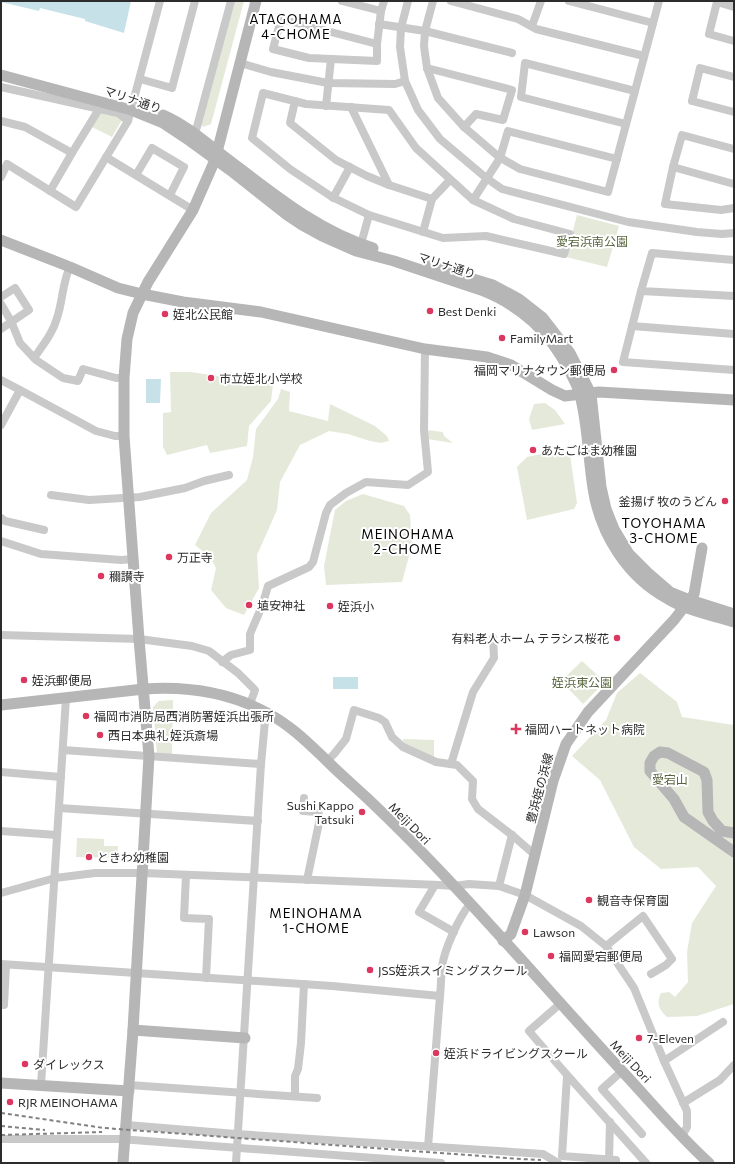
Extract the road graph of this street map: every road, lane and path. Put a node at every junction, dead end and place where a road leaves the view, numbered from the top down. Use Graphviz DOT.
graph roads {
  1 [pos="160,1"];
  2 [pos="195,1"];
  3 [pos="229,1"];
  4 [pos="256,1"];
  5 [pos="342,1"];
  6 [pos="384,1"];
  7 [pos="408,1"];
  8 [pos="433,1"];
  9 [pos="451,1"];
  10 [pos="540,1"];
  11 [pos="569,1"];
  12 [pos="659,1"];
  13 [pos="734,7"];
  14 [pos="381,11"];
  15 [pos="653,23"];
  16 [pos="379,24"];
  17 [pos="532,26"];
  18 [pos="401,28"];
  19 [pos="425,31"];
  20 [pos="734,41"];
  21 [pos="377,44"];
  22 [pos="512,53"];
  23 [pos="644,56"];
  24 [pos="331,59"];
  25 [pos="240,62"];
  26 [pos="1,68"];
  27 [pos="428,68"];
  28 [pos="1,75"];
  29 [pos="734,77"];
  30 [pos="140,79"];
  31 [pos="405,81"];
  32 [pos="328,83"];
  33 [pos="1,87"];
  34 [pos="635,91"];
  35 [pos="295,101"];
  36 [pos="132,106"];
  37 [pos="326,106"];
  38 [pos="351,107"];
  39 [pos="99,109"];
  40 [pos="734,112"];
  41 [pos="1,121"];
  42 [pos="128,121"];
  43 [pos="626,124"];
  44 [pos="464,127"];
  45 [pos="195,134"];
  46 [pos="734,149"];
  47 [pos="72,153"];
  48 [pos="216,156"];
  49 [pos="106,157"];
  50 [pos="500,158"];
  51 [pos="617,159"];
  52 [pos="4,162"];
  53 [pos="350,167"];
  54 [pos="673,167"];
  55 [pos="136,175"];
  56 [pos="1,177"];
  57 [pos="486,178"];
  58 [pos="450,180"];
  59 [pos="734,184"];
  60 [pos="389,185"];
  61 [pos="50,191"];
  62 [pos="170,195"];
  63 [pos="333,198"];
  64 [pos="432,199"];
  65 [pos="472,200"];
  66 [pos="734,208"];
  67 [pos="193,210"];
  68 [pos="369,215"];
  69 [pos="423,232"];
  70 [pos="734,233"];
  71 [pos="1,240"];
  72 [pos="358,248"];
  73 [pos="734,260"];
  74 [pos="70,267"];
  75 [pos="641,291"];
  76 [pos="142,294"];
  77 [pos="734,296"];
  78 [pos="1,297"];
  79 [pos="1,304"];
  80 [pos="12,321"];
  81 [pos="632,326"];
  82 [pos="1,329"];
  83 [pos="734,334"];
  84 [pos="425,349"];
  85 [pos="34,358"];
  86 [pos="734,370"];
  87 [pos="124,378"];
  88 [pos="1,380"];
  89 [pos="20,390"];
  90 [pos="586,391"];
  91 [pos="734,396"];
  92 [pos="734,400"];
  93 [pos="1,425"];
  94 [pos="124,436"];
  95 [pos="229,475"];
  96 [pos="50,495"];
  97 [pos="129,498"];
  98 [pos="1,518"];
  99 [pos="44,530"];
  100 [pos="1,542"];
  101 [pos="702,548"];
  102 [pos="133,559"];
  103 [pos="687,604"];
  104 [pos="734,614"];
  105 [pos="734,622"];
  106 [pos="1,635"];
  107 [pos="493,638"];
  108 [pos="139,639"];
  109 [pos="222,662"];
  110 [pos="144,689"];
  111 [pos="66,698"];
  112 [pos="250,704"];
  113 [pos="1,705"];
  114 [pos="270,714"];
  115 [pos="63,750"];
  116 [pos="149,756"];
  117 [pos="327,761"];
  118 [pos="261,764"];
  119 [pos="452,764"];
  120 [pos="1,772"];
  121 [pos="61,776"];
  122 [pos="304,798"];
  123 [pos="59,808"];
  124 [pos="146,814"];
  125 [pos="258,821"];
  126 [pos="1,831"];
  127 [pos="734,833"];
  128 [pos="57,835"];
  129 [pos="512,835"];
  130 [pos="734,852"];
  131 [pos="535,855"];
  132 [pos="143,873"];
  133 [pos="186,875"];
  134 [pos="254,877"];
  135 [pos="55,878"];
  136 [pos="307,880"];
  137 [pos="435,885"];
  138 [pos="454,886"];
  139 [pos="499,886"];
  140 [pos="1,893"];
  141 [pos="525,896"];
  142 [pos="470,904"];
  143 [pos="454,932"];
  144 [pos="503,940"];
  145 [pos="606,946"];
  146 [pos="3,964"];
  147 [pos="48,968"];
  148 [pos="136,973"];
  149 [pos="651,974"];
  150 [pos="206,978"];
  151 [pos="249,981"];
  152 [pos="304,984"];
  153 [pos="440,996"];
  154 [pos="561,1003"];
  155 [pos="1,1005"];
  156 [pos="723,1022"];
  157 [pos="133,1030"];
  158 [pos="245,1038"];
  159 [pos="664,1061"];
  160 [pos="734,1065"];
  161 [pos="622,1071"];
  162 [pos="567,1076"];
  163 [pos="1,1083"];
  164 [pos="41,1085"];
  165 [pos="129,1088"];
  166 [pos="241,1092"];
  167 [pos="294,1096"];
  168 [pos="317,1098"];
  169 [pos="683,1103"];
  170 [pos="610,1122"];
  171 [pos="126,1125"];
  172 [pos="239,1134"];
  173 [pos="642,1134"];
  174 [pos="682,1136"];
  175 [pos="1,1139"];
  176 [pos="125,1139"];
  177 [pos="428,1147"];
  178 [pos="237,1148"];
  179 [pos="388,1161"];
  180 [pos="612,1161"];
  181 [pos="123,1163"];
  182 [pos="236,1163"];
  183 [pos="427,1163"];
  184 [pos="441,1163"];
  185 [pos="558,1163"];
  186 [pos="646,1163"];
  187 [pos="709,1163"];
  1 -- 30 [label="street"];
  2 -- 30 [label="street"];
  3 -- 45 [label="street"];
  4 -- 25 [label="street"];
  5 -- 14 [label="street"];
  6 -- 14 [label="street"];
  7 -- 18 [label="street"];
  8 -- 19 [label="street"];
  9 -- 17 [label="street"];
  10 -- 17 [label="street"];
  11 -- 15 [label="street"];
  12 -- 15 [label="street"];
  13 -- 20 [label="street"];
  14 -- 16 [label="street"];
  15 -- 23 [label="street"];
  16 -- 18 [label="street"];
  16 -- 21 [label="street"];
  17 -- 23 [label="street"];
  18 -- 19 [label="street"];
  18 -- 31 [label="street"];
  19 -- 22 [label="street"];
  19 -- 27 [label="street"];
  21 -- 24 [label="street"];
  21 -- 24 [label="street"];
  23 -- 34 [label="street"];
  24 -- 32 [label="street"];
  25 -- 32 [label="street"];
  25 -- 48 [label="street"];
  26 -- 36 [label="street, マリナ通り"];
  27 -- 44 [label="street"];
  27 -- 44 [label="street"];
  28 -- 36 [label="street, マリナ通り"];
  29 -- 40 [label="street"];
  30 -- 36 [label="street"];
  31 -- 32 [label="street"];
  31 -- 57 [label="street"];
  32 -- 37 [label="street"];
  33 -- 39 [label="street"];
  34 -- 43 [label="street"];
  34 -- 43 [label="street"];
  35 -- 37 [label="street"];
  35 -- 53 [label="street"];
  35 -- 63 [label="street"];
  36 -- 42 [label="street"];
  36 -- 45 [label="street, マリナ通り"];
  36 -- 48 [label="street, マリナ通り"];
  37 -- 38 [label="street"];
  38 -- 58 [label="street"];
  38 -- 60 [label="street"];
  39 -- 42 [label="street"];
  39 -- 47 [label="street"];
  41 -- 47 [label="street"];
  42 -- 49 [label="street"];
  43 -- 51 [label="street"];
  44 -- 50 [label="street"];
  45 -- 48 [label="street, マリナ通り"];
  46 -- 54 [label="street"];
  47 -- 61 [label="street"];
  48 -- 67 [label="street"];
  48 -- 72 [label="street, マリナ通り"];
  49 -- 55 [label="street"];
  49 -- 61 [label="street"];
  50 -- 51 [label="street"];
  50 -- 51 [label="street"];
  50 -- 57 [label="street"];
  52 -- 56 [label="street"];
  52 -- 61 [label="street"];
  53 -- 60 [label="street"];
  53 -- 63 [label="street"];
  54 -- 59 [label="street"];
  54 -- 66 [label="street"];
  55 -- 62 [label="street"];
  55 -- 62 [label="street"];
  57 -- 65 [label="street"];
  57 -- 70 [label="street"];
  58 -- 64 [label="street"];
  58 -- 65 [label="street"];
  60 -- 64 [label="street"];
  62 -- 67 [label="street"];
  63 -- 68 [label="street"];
  64 -- 69 [label="street"];
  65 -- 69 [label="street"];
  67 -- 76 [label="street"];
  68 -- 69 [label="street"];
  68 -- 72 [label="street"];
  71 -- 74 [label="street"];
  72 -- 90 [label="street, マリナ通り"];
  73 -- 75 [label="street"];
  74 -- 76 [label="street"];
  74 -- 85 [label="street"];
  75 -- 77 [label="street"];
  75 -- 81 [label="street"];
  76 -- 84 [label="street"];
  76 -- 87 [label="street"];
  78 -- 80 [label="street"];
  79 -- 80 [label="street"];
  80 -- 82 [label="street"];
  80 -- 85 [label="street"];
  81 -- 83 [label="street"];
  81 -- 86 [label="street"];
  84 -- 90 [label="street"];
  84 -- 109 [label="street"];
  85 -- 87 [label="street"];
  87 -- 94 [label="street"];
  88 -- 89 [label="street"];
  89 -- 93 [label="street"];
  89 -- 94 [label="street"];
  90 -- 91 [label="street"];
  90 -- 92 [label="street"];
  90 -- 103 [label="street, マリナ通り"];
  94 -- 97 [label="street"];
  95 -- 97 [label="street"];
  96 -- 97 [label="street"];
  97 -- 102 [label="street"];
  98 -- 99 [label="street"];
  100 -- 102 [label="street"];
  101 -- 103 [label="street"];
  102 -- 108 [label="street"];
  103 -- 104 [label="street, マリナ通り"];
  103 -- 105 [label="street, マリナ通り"];
  103 -- 131 [label="street, 豊浜姪の浜線"];
  106 -- 108 [label="street"];
  107 -- 119 [label="street"];
  108 -- 109 [label="street"];
  108 -- 110 [label="street"];
  109 -- 112 [label="street"];
  110 -- 111 [label="street, Meiji Dori"];
  110 -- 112 [label="street, Meiji Dori"];
  110 -- 116 [label="street"];
  111 -- 113 [label="street, Meiji Dori"];
  111 -- 115 [label="street"];
  112 -- 114 [label="street, Meiji Dori"];
  114 -- 117 [label="street, Meiji Dori"];
  114 -- 118 [label="street"];
  115 -- 116 [label="street"];
  115 -- 121 [label="street"];
  116 -- 118 [label="street"];
  116 -- 124 [label="street"];
  117 -- 119 [label="street"];
  117 -- 138 [label="street, Meiji Dori"];
  118 -- 125 [label="street"];
  119 -- 129 [label="street"];
  120 -- 121 [label="street"];
  121 -- 123 [label="street"];
  122 -- 136 [label="street"];
  123 -- 124 [label="street"];
  123 -- 128 [label="street"];
  124 -- 125 [label="street"];
  124 -- 132 [label="street"];
  125 -- 134 [label="street"];
  126 -- 128 [label="street"];
  127 -- 130 [label="street"];
  128 -- 135 [label="street"];
  129 -- 131 [label="street"];
  129 -- 139 [label="street"];
  131 -- 141 [label="street, 豊浜姪の浜線"];
  132 -- 133 [label="street"];
  132 -- 135 [label="street"];
  132 -- 148 [label="street"];
  133 -- 134 [label="street"];
  133 -- 150 [label="street"];
  134 -- 136 [label="street"];
  134 -- 151 [label="street"];
  135 -- 140 [label="street"];
  135 -- 147 [label="street"];
  136 -- 137 [label="street"];
  137 -- 138 [label="street"];
  137 -- 143 [label="street"];
  138 -- 139 [label="street"];
  138 -- 142 [label="street, Meiji Dori"];
  139 -- 141 [label="street"];
  141 -- 144 [label="street, 豊浜姪の浜線"];
  141 -- 145 [label="street"];
  142 -- 143 [label="street"];
  142 -- 144 [label="street, Meiji Dori"];
  143 -- 153 [label="street"];
  144 -- 154 [label="street, Meiji Dori"];
  145 -- 149 [label="street"];
  145 -- 159 [label="street"];
  146 -- 147 [label="street"];
  146 -- 155 [label="street"];
  147 -- 148 [label="street"];
  147 -- 164 [label="street"];
  148 -- 150 [label="street"];
  148 -- 157 [label="street"];
  150 -- 151 [label="street"];
  151 -- 152 [label="street"];
  151 -- 158 [label="street"];
  152 -- 153 [label="street"];
  152 -- 167 [label="street"];
  153 -- 177 [label="street"];
  154 -- 161 [label="street, Meiji Dori"];
  154 -- 162 [label="street"];
  156 -- 159 [label="street"];
  157 -- 158 [label="street"];
  157 -- 165 [label="street"];
  158 -- 166 [label="street"];
  159 -- 169 [label="street"];
  160 -- 169 [label="street"];
  161 -- 173 [label="street"];
  161 -- 174 [label="street, Meiji Dori"];
  162 -- 170 [label="street"];
  162 -- 180 [label="street"];
  163 -- 164 [label="street"];
  164 -- 165 [label="street"];
  165 -- 166 [label="street"];
  165 -- 171 [label="street"];
  166 -- 167 [label="street"];
  166 -- 172 [label="street"];
  167 -- 168 [label="street"];
  169 -- 174 [label="street"];
  170 -- 180 [label="street"];
  170 -- 186 [label="street"];
  171 -- 172 [label="street"];
  171 -- 176 [label="street"];
  172 -- 177 [label="street"];
  172 -- 178 [label="street"];
  174 -- 187 [label="street, Meiji Dori"];
  175 -- 176 [label="street"];
  176 -- 178 [label="street"];
  176 -- 181 [label="street"];
  177 -- 185 [label="street"];
  178 -- 179 [label="street"];
  178 -- 182 [label="street"];
  179 -- 183 [label="street"];
  183 -- 184 [label="street"];
}
